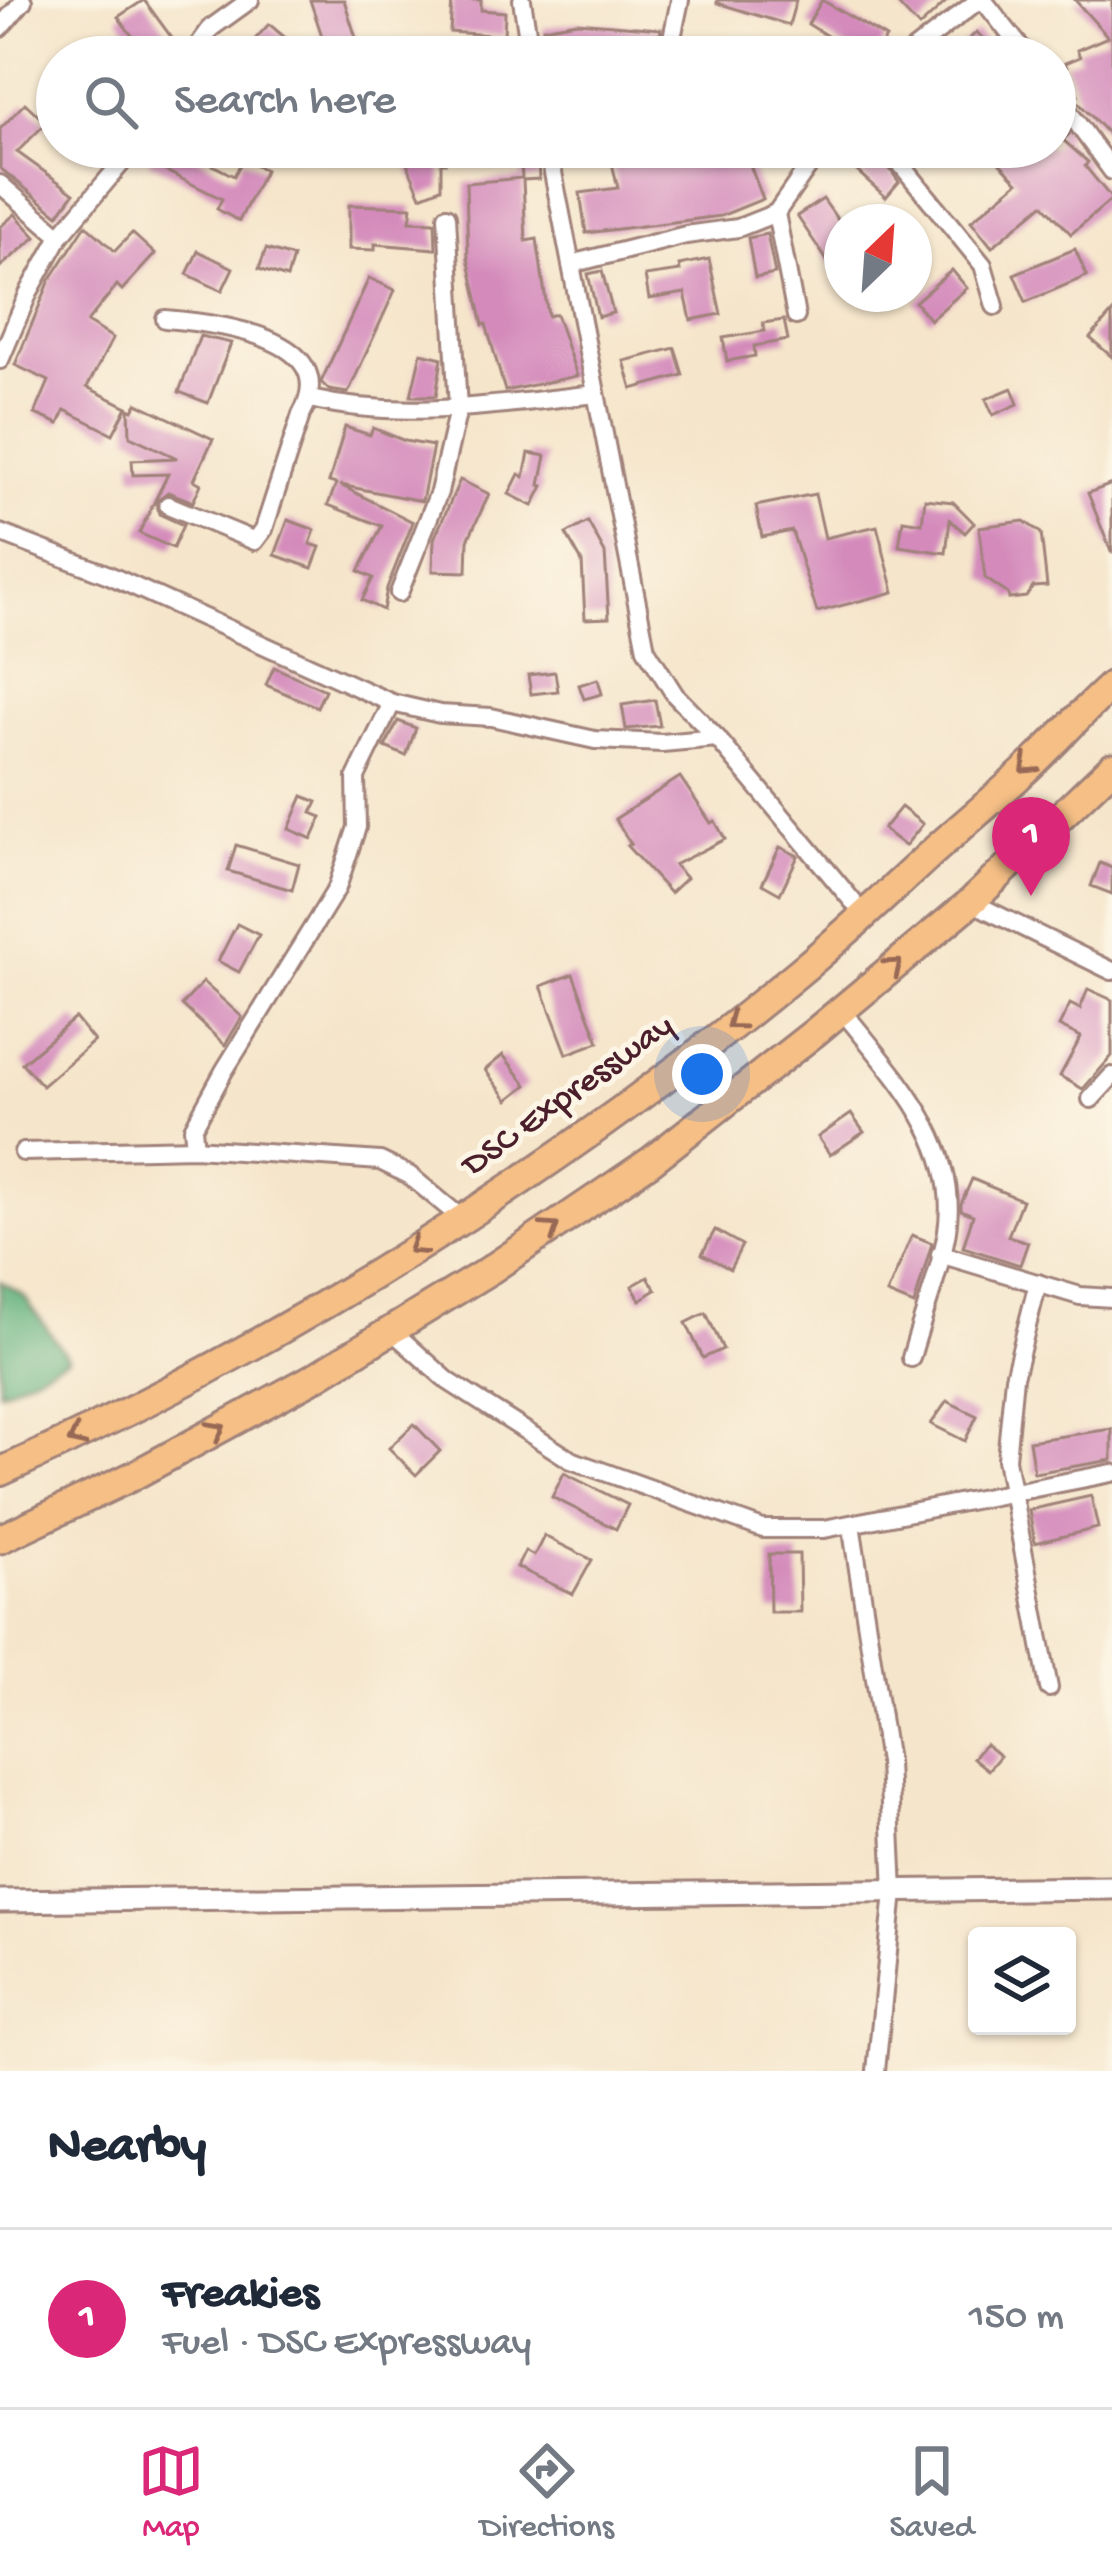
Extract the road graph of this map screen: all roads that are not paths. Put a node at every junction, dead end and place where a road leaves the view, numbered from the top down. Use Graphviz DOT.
graph roads {
  1 [pos="250,0"];
  2 [pos="522,0"];
  3 [pos="680,0"];
  4 [pos="23,1"];
  5 [pos="0,28"];
  6 [pos="206,36"];
  7 [pos="528,36"];
  8 [pos="672,36"];
  9 [pos="932,36"];
  10 [pos="1012,36"];
  11 [pos="1076,122"];
  12 [pos="117,168"];
  13 [pos="552,168"];
  14 [pos="807,168"];
  15 [pos="904,168"];
  16 [pos="1112,171"];
  17 [pos="0,184"];
  18 [pos="776,213"];
  19 [pos="447,216"];
  20 [pos="60,236"];
  21 [pos="571,264"];
  22 [pos="995,306"];
  23 [pos="796,316"];
  24 [pos="165,319"];
  25 [pos="0,360"];
  26 [pos="596,394"];
  27 [pos="310,399"];
  28 [pos="458,409"];
  29 [pos="168,505"];
  30 [pos="0,533"];
  31 [pos="399,593"];
  32 [pos="1112,685"];
  33 [pos="392,704"];
  34 [pos="717,738"];
  35 [pos="1112,767"];
  36 [pos="971,902"];
  37 [pos="865,916"];
  38 [pos="1112,971"];
  39 [pos="842,1010"];
  40 [pos="1112,1076"];
  41 [pos="1091,1099"];
  42 [pos="195,1148"];
  43 [pos="23,1152"];
  44 [pos="461,1218"];
  45 [pos="940,1254"];
  46 [pos="1039,1283"];
  47 [pos="1112,1298"];
  48 [pos="391,1330"];
  49 [pos="911,1358"];
  50 [pos="0,1472"];
  51 [pos="1112,1473"];
  52 [pos="1010,1493"];
  53 [pos="850,1524"];
  54 [pos="0,1539"];
  55 [pos="1049,1688"];
  56 [pos="1112,1888"];
  57 [pos="894,1892"];
  58 [pos="0,1900"];
  59 [pos="876,2071"];
  1 -- 6 [label="street"];
  2 -- 7 [label="street"];
  3 -- 8 [label="street"];
  4 -- 5 [label="street"];
  9 -- 10 [label="street"];
  11 -- 16 [label="street"];
  12 -- 20 [label="street"];
  13 -- 21 [label="street"];
  14 -- 18 [label="street"];
  15 -- 22 [label="street"];
  17 -- 20 [label="street"];
  18 -- 21 [label="street"];
  18 -- 23 [label="street"];
  19 -- 28 [label="street"];
  20 -- 25 [label="street"];
  21 -- 26 [label="street"];
  24 -- 27 [label="street"];
  26 -- 28 [label="street"];
  26 -- 34 [label="street"];
  27 -- 28 [label="street"];
  27 -- 29 [label="street"];
  28 -- 31 [label="street"];
  30 -- 33 [label="street"];
  32 -- 37 [label="main road, DSC Expressway, one-way"];
  33 -- 34 [label="street"];
  33 -- 42 [label="street"];
  34 -- 37 [label="street"];
  35 -- 36 [label="main road"];
  36 -- 38 [label="street"];
  39 -- 36 [label="main road, one-way"];
  37 -- 44 [label="main road, DSC Expressway, one-way"];
  39 -- 45 [label="street"];
  48 -- 39 [label="main road, one-way"];
  40 -- 41 [label="street"];
  42 -- 43 [label="street"];
  42 -- 44 [label="street"];
  44 -- 50 [label="main road, DSC Expressway, one-way"];
  45 -- 46 [label="street"];
  45 -- 49 [label="street"];
  46 -- 47 [label="street"];
  46 -- 52 [label="street"];
  48 -- 53 [label="street"];
  54 -- 48 [label="main road, one-way"];
  51 -- 52 [label="street"];
  52 -- 53 [label="street"];
  52 -- 55 [label="street"];
  53 -- 57 [label="street"];
  56 -- 57 [label="street"];
  57 -- 58 [label="street"];
  57 -- 59 [label="street"];
}
